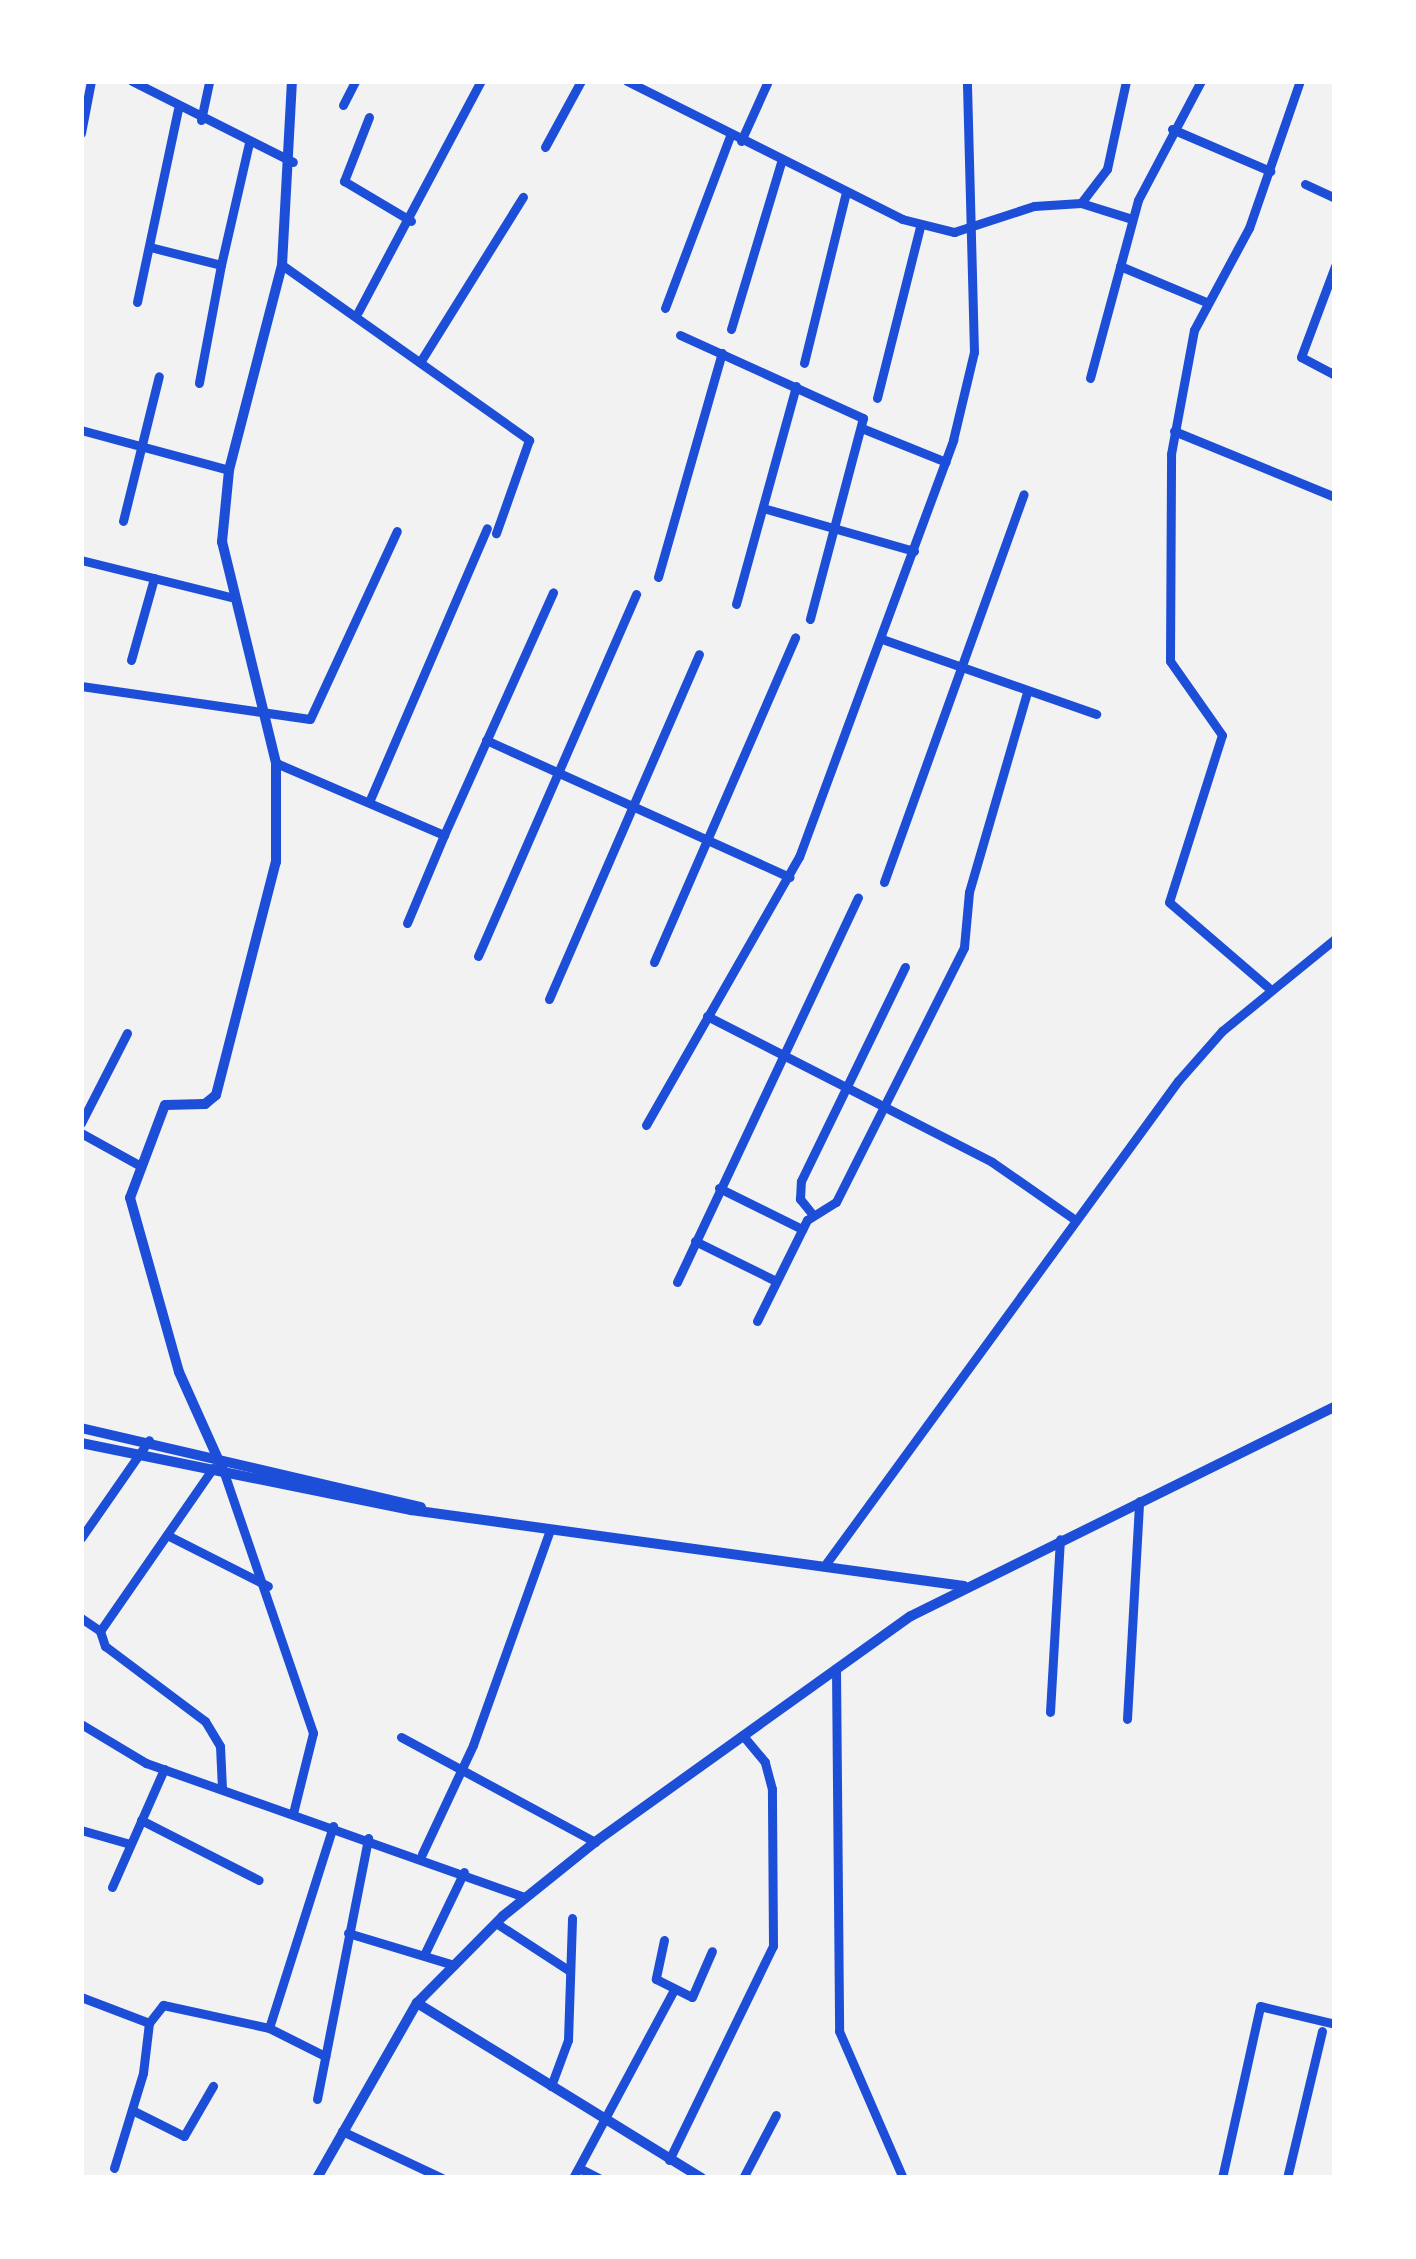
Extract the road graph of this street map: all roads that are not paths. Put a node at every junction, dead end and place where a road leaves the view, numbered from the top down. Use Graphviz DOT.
graph roads {
  1 [pos="91,81"];
  2 [pos="131,81"];
  3 [pos="209,81"];
  4 [pos="292,81"];
  5 [pos="355,81"];
  6 [pos="481,81"];
  7 [pos="581,81"];
  8 [pos="627,81"];
  9 [pos="768,81"];
  10 [pos="967,81"];
  11 [pos="1126,81"];
  12 [pos="1201,81"];
  13 [pos="1300,81"];
  14 [pos="344,105"];
  15 [pos="178,110"];
  16 [pos="369,117"];
  17 [pos="200,120"];
  18 [pos="1172,129"];
  19 [pos="81,133"];
  20 [pos="735,139"];
  21 [pos="249,143"];
  22 [pos="545,147"];
  23 [pos="781,161"];
  24 [pos="293,162"];
  25 [pos="1270,171"];
  26 [pos="1305,184"];
  27 [pos="846,192"];
  28 [pos="523,197"];
  29 [pos="1335,198"];
  30 [pos="1082,203"];
  31 [pos="1132,218"];
  32 [pos="410,221"];
  33 [pos="920,226"];
  34 [pos="965,232"];
  35 [pos="149,247"];
  36 [pos="221,265"];
  37 [pos="282,265"];
  38 [pos="1120,266"];
  39 [pos="1335,266"];
  40 [pos="137,302"];
  41 [pos="1206,302"];
  42 [pos="665,308"];
  43 [pos="358,312"];
  44 [pos="731,328"];
  45 [pos="680,335"];
  46 [pos="722,353"];
  47 [pos="422,358"];
  48 [pos="804,363"];
  49 [pos="1335,375"];
  50 [pos="159,376"];
  51 [pos="1090,378"];
  52 [pos="200,383"];
  53 [pos="796,386"];
  54 [pos="877,398"];
  55 [pos="81,430"];
  56 [pos="864,430"];
  57 [pos="1174,431"];
  58 [pos="142,446"];
  59 [pos="946,462"];
  60 [pos="229,470"];
  61 [pos="1024,494"];
  62 [pos="1335,497"];
  63 [pos="763,508"];
  64 [pos="123,521"];
  65 [pos="835,528"];
  66 [pos="397,531"];
  67 [pos="914,551"];
  68 [pos="81,560"];
  69 [pos="658,577"];
  70 [pos="154,578"];
  71 [pos="553,592"];
  72 [pos="636,594"];
  73 [pos="230,597"];
  74 [pos="736,604"];
  75 [pos="810,619"];
  76 [pos="795,637"];
  77 [pos="883,639"];
  78 [pos="700,654"];
  79 [pos="131,660"];
  80 [pos="959,669"];
  81 [pos="81,686"];
  82 [pos="1027,693"];
  83 [pos="1096,714"];
  84 [pos="266,716"];
  85 [pos="486,740"];
  86 [pos="276,764"];
  87 [pos="558,771"];
  88 [pos="369,802"];
  89 [pos="634,803"];
  90 [pos="444,835"];
  91 [pos="707,836"];
  92 [pos="790,877"];
  93 [pos="884,882"];
  94 [pos="859,898"];
  95 [pos="406,923"];
  96 [pos="1335,939"];
  97 [pos="478,956"];
  98 [pos="654,962"];
  99 [pos="905,967"];
  100 [pos="1270,989"];
  101 [pos="549,999"];
  102 [pos="707,1016"];
  103 [pos="127,1033"];
  104 [pos="781,1054"];
  105 [pos="846,1087"];
  106 [pos="886,1107"];
  107 [pos="81,1123"];
  108 [pos="646,1125"];
  109 [pos="81,1133"];
  110 [pos="137,1164"];
  111 [pos="719,1188"];
  112 [pos="813,1215"];
  113 [pos="1074,1219"];
  114 [pos="802,1228"];
  115 [pos="694,1241"];
  116 [pos="776,1281"];
  117 [pos="676,1282"];
  118 [pos="758,1321"];
  119 [pos="1335,1406"];
  120 [pos="81,1428"];
  121 [pos="149,1440"];
  122 [pos="81,1443"];
  123 [pos="140,1454"];
  124 [pos="216,1464"];
  125 [pos="1139,1501"];
  126 [pos="550,1530"];
  127 [pos="166,1535"];
  128 [pos="81,1538"];
  129 [pos="1060,1539"];
  130 [pos="825,1565"];
  131 [pos="268,1586"];
  132 [pos="964,1586"];
  133 [pos="81,1618"];
  134 [pos="100,1630"];
  135 [pos="836,1667"];
  136 [pos="1050,1712"];
  137 [pos="1127,1719"];
  138 [pos="81,1724"];
  139 [pos="742,1735"];
  140 [pos="401,1737"];
  141 [pos="164,1769"];
  142 [pos="462,1771"];
  143 [pos="222,1789"];
  144 [pos="293,1813"];
  145 [pos="141,1820"];
  146 [pos="333,1826"];
  147 [pos="81,1830"];
  148 [pos="368,1838"];
  149 [pos="595,1842"];
  150 [pos="130,1844"];
  151 [pos="422,1854"];
  152 [pos="464,1872"];
  153 [pos="259,1880"];
  154 [pos="112,1887"];
  155 [pos="525,1897"];
  156 [pos="572,1918"];
  157 [pos="496,1923"];
  158 [pos="348,1933"];
  159 [pos="664,1940"];
  160 [pos="712,1951"];
  161 [pos="424,1954"];
  162 [pos="454,1965"];
  163 [pos="570,1971"];
  164 [pos="674,1990"];
  165 [pos="81,1997"];
  166 [pos="417,2003"];
  167 [pos="148,2023"];
  168 [pos="1335,2024"];
  169 [pos="269,2028"];
  170 [pos="1322,2031"];
  171 [pos="325,2056"];
  172 [pos="213,2086"];
  173 [pos="551,2086"];
  174 [pos="317,2099"];
  175 [pos="132,2110"];
  176 [pos="776,2115"];
  177 [pos="606,2124"];
  178 [pos="342,2131"];
  179 [pos="670,2160"];
  180 [pos="410,2163"];
  181 [pos="114,2168"];
  182 [pos="576,2173"];
  183 [pos="317,2178"];
  184 [pos="402,2178"];
  185 [pos="442,2178"];
  186 [pos="599,2178"];
  187 [pos="702,2178"];
  188 [pos="743,2178"];
  189 [pos="903,2178"];
  190 [pos="1222,2178"];
  191 [pos="1287,2178"];
  1 -- 19 [label="street"];
  2 -- 15 [label="street"];
  3 -- 17 [label="street"];
  4 -- 24 [label="street"];
  5 -- 14 [label="street"];
  6 -- 32 [label="street"];
  7 -- 22 [label="street"];
  8 -- 20 [label="street"];
  9 -- 20 [label="street"];
  10 -- 34 [label="street"];
  11 -- 30 [label="street"];
  12 -- 18 [label="street"];
  13 -- 25 [label="street"];
  15 -- 17 [label="street"];
  15 -- 35 [label="street"];
  16 -- 32 [label="street"];
  17 -- 21 [label="street"];
  18 -- 25 [label="street"];
  18 -- 31 [label="street"];
  20 -- 23 [label="street"];
  20 -- 42 [label="street"];
  21 -- 24 [label="street"];
  21 -- 36 [label="street"];
  23 -- 27 [label="street"];
  23 -- 44 [label="street"];
  24 -- 37 [label="street"];
  25 -- 41 [label="street"];
  26 -- 29 [label="street"];
  27 -- 33 [label="street"];
  27 -- 48 [label="street"];
  28 -- 47 [label="street"];
  30 -- 31 [label="street"];
  30 -- 34 [label="street"];
  31 -- 38 [label="street"];
  32 -- 43 [label="street"];
  33 -- 34 [label="street"];
  33 -- 54 [label="street"];
  34 -- 59 [label="street"];
  35 -- 36 [label="street"];
  35 -- 40 [label="street"];
  36 -- 52 [label="street"];
  37 -- 43 [label="street"];
  37 -- 60 [label="street"];
  38 -- 41 [label="street"];
  38 -- 51 [label="street"];
  39 -- 49 [label="street"];
  41 -- 57 [label="street"];
  43 -- 47 [label="street"];
  45 -- 46 [label="street"];
  46 -- 53 [label="street"];
  46 -- 69 [label="street"];
  47 -- 88 [label="street"];
  50 -- 58 [label="street"];
  53 -- 56 [label="street"];
  53 -- 63 [label="street"];
  55 -- 58 [label="street"];
  56 -- 59 [label="street"];
  56 -- 65 [label="street"];
  57 -- 62 [label="street"];
  57 -- 100 [label="street"];
  58 -- 60 [label="street"];
  58 -- 64 [label="street"];
  59 -- 67 [label="street"];
  60 -- 73 [label="street"];
  61 -- 80 [label="street"];
  63 -- 65 [label="street"];
  63 -- 74 [label="street"];
  65 -- 67 [label="street"];
  65 -- 75 [label="street"];
  66 -- 84 [label="street"];
  67 -- 77 [label="street"];
  68 -- 70 [label="street"];
  70 -- 73 [label="street"];
  70 -- 79 [label="street"];
  71 -- 85 [label="street"];
  72 -- 87 [label="street"];
  73 -- 84 [label="street"];
  76 -- 91 [label="street"];
  77 -- 80 [label="street"];
  77 -- 92 [label="street"];
  78 -- 89 [label="street"];
  80 -- 82 [label="street"];
  80 -- 93 [label="street"];
  81 -- 84 [label="street"];
  82 -- 83 [label="street"];
  82 -- 106 [label="street"];
  84 -- 86 [label="street"];
  85 -- 87 [label="street"];
  85 -- 90 [label="street"];
  86 -- 88 [label="street"];
  86 -- 110 [label="street"];
  87 -- 89 [label="street"];
  87 -- 97 [label="street"];
  88 -- 90 [label="street"];
  89 -- 91 [label="street"];
  89 -- 101 [label="street"];
  90 -- 95 [label="street"];
  91 -- 92 [label="street"];
  91 -- 98 [label="street"];
  92 -- 102 [label="street"];
  94 -- 104 [label="street"];
  96 -- 100 [label="street"];
  99 -- 105 [label="street"];
  100 -- 113 [label="street"];
  102 -- 104 [label="street"];
  102 -- 108 [label="street"];
  103 -- 107 [label="street"];
  104 -- 105 [label="street"];
  104 -- 111 [label="street"];
  105 -- 106 [label="street"];
  105 -- 112 [label="street"];
  106 -- 112 [label="street"];
  106 -- 113 [label="street"];
  109 -- 110 [label="street"];
  110 -- 124 [label="street"];
  111 -- 114 [label="street"];
  111 -- 115 [label="street"];
  112 -- 114 [label="street"];
  113 -- 130 [label="street"];
  114 -- 116 [label="street"];
  115 -- 116 [label="street"];
  115 -- 117 [label="street"];
  116 -- 118 [label="street"];
  119 -- 125 [label="street"];
  120 -- 121 [label="street"];
  121 -- 123 [label="street"];
  121 -- 124 [label="street"];
  122 -- 123 [label="street"];
  123 -- 124 [label="street"];
  123 -- 128 [label="street"];
  124 -- 126 [label="street"];
  124 -- 127 [label="street"];
  124 -- 131 [label="street"];
  125 -- 129 [label="street"];
  125 -- 137 [label="street"];
  126 -- 130 [label="street"];
  126 -- 142 [label="street"];
  127 -- 131 [label="street"];
  127 -- 134 [label="street"];
  129 -- 132 [label="street"];
  129 -- 136 [label="street"];
  130 -- 132 [label="street"];
  131 -- 144 [label="street"];
  132 -- 135 [label="street"];
  133 -- 134 [label="street"];
  134 -- 143 [label="street"];
  135 -- 139 [label="street"];
  135 -- 189 [label="street"];
  138 -- 141 [label="street"];
  139 -- 149 [label="street"];
  139 -- 179 [label="street"];
  140 -- 142 [label="street"];
  141 -- 143 [label="street"];
  141 -- 145 [label="street"];
  142 -- 149 [label="street"];
  142 -- 151 [label="street"];
  143 -- 144 [label="street"];
  144 -- 146 [label="street"];
  145 -- 150 [label="street"];
  145 -- 153 [label="street"];
  146 -- 148 [label="street"];
  146 -- 169 [label="street"];
  147 -- 150 [label="street"];
  148 -- 151 [label="street"];
  148 -- 158 [label="street"];
  149 -- 155 [label="street"];
  150 -- 154 [label="street"];
  151 -- 152 [label="street"];
  152 -- 155 [label="street"];
  152 -- 161 [label="street"];
  155 -- 157 [label="street"];
  156 -- 163 [label="street"];
  157 -- 162 [label="street"];
  157 -- 163 [label="street"];
  158 -- 161 [label="street"];
  158 -- 171 [label="street"];
  159 -- 164 [label="street"];
  160 -- 164 [label="street"];
  161 -- 162 [label="street"];
  162 -- 166 [label="street"];
  163 -- 173 [label="street"];
  164 -- 177 [label="street"];
  165 -- 167 [label="street"];
  166 -- 173 [label="street"];
  166 -- 178 [label="street"];
  167 -- 169 [label="street"];
  167 -- 175 [label="street"];
  168 -- 190 [label="street"];
  169 -- 171 [label="street"];
  170 -- 191 [label="street"];
  171 -- 174 [label="street"];
  172 -- 175 [label="street"];
  173 -- 177 [label="street"];
  175 -- 181 [label="street"];
  176 -- 188 [label="street"];
  177 -- 179 [label="street"];
  177 -- 182 [label="street"];
  178 -- 180 [label="street"];
  178 -- 183 [label="street"];
  179 -- 187 [label="street"];
  180 -- 184 [label="street"];
  180 -- 185 [label="street"];
  182 -- 186 [label="street"];
}
